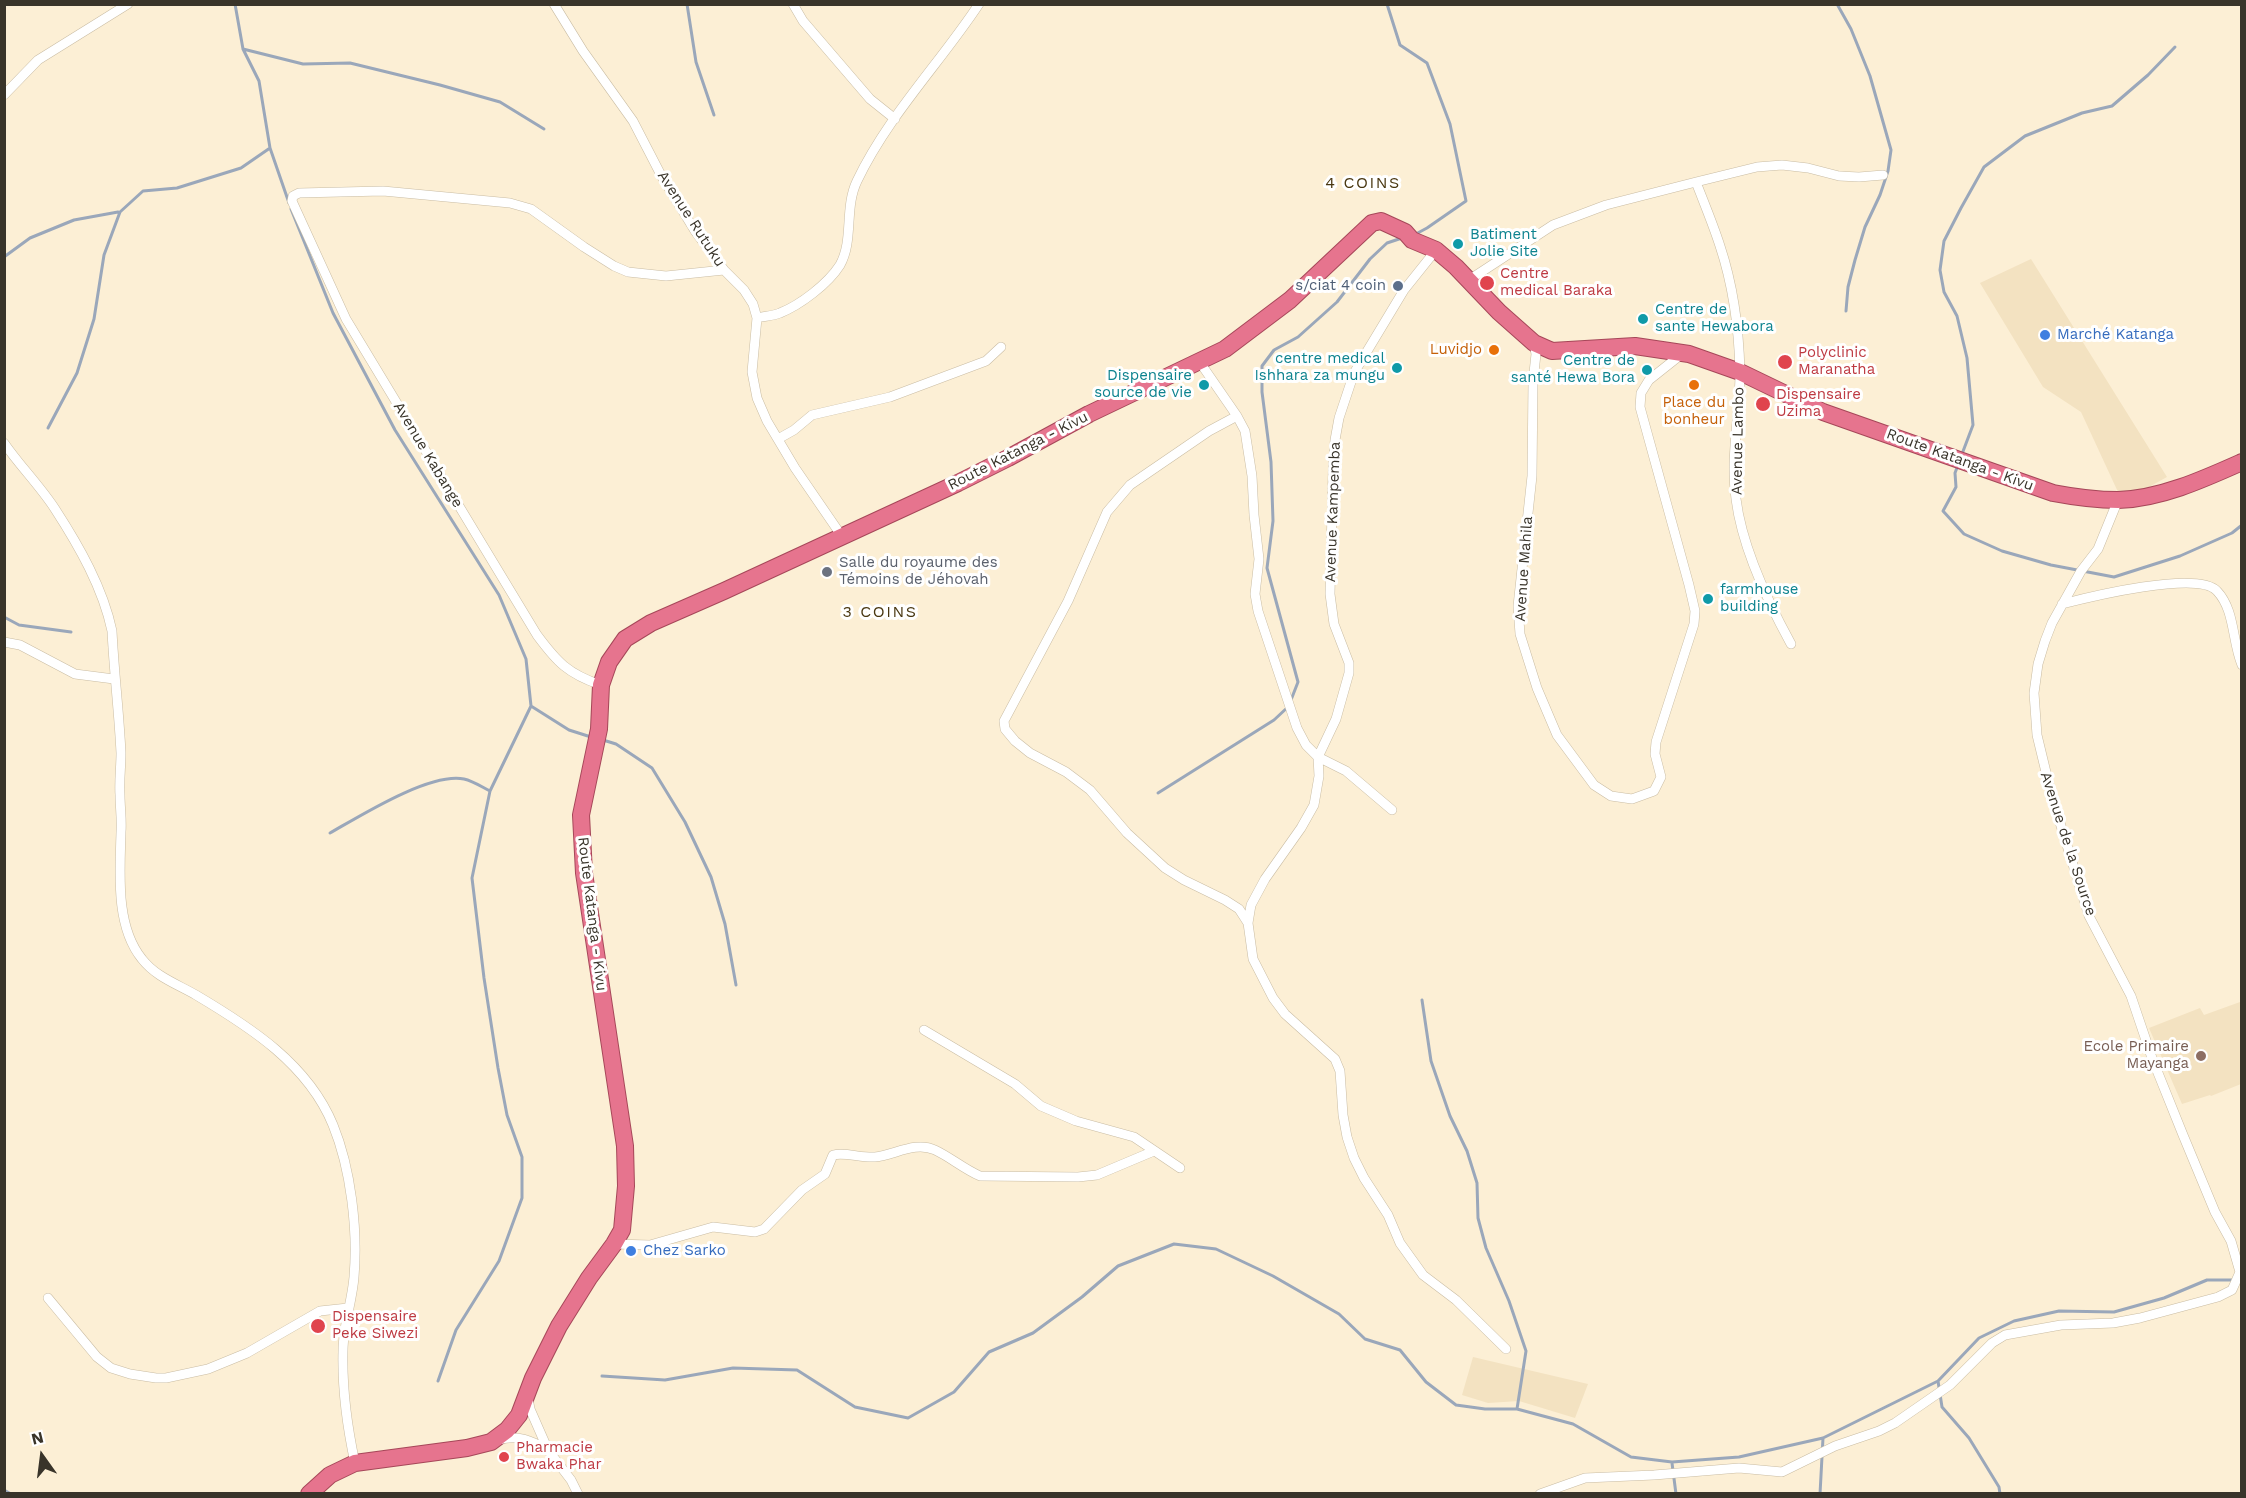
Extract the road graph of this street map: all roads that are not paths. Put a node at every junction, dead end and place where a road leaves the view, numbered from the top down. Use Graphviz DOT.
graph roads {
  1 [pos="128,4"];
  2 [pos="554,4"];
  3 [pos="793,4"];
  4 [pos="979,4"];
  5 [pos="4,95"];
  6 [pos="895,119"];
  7 [pos="1883,175"];
  8 [pos="1696,182"];
  9 [pos="1436,250"];
  10 [pos="724,270"];
  11 [pos="1469,280"];
  12 [pos="757,318"];
  13 [pos="1534,343"];
  14 [pos="1001,347"];
  15 [pos="1683,353"];
  16 [pos="1199,361"];
  17 [pos="1740,372"];
  18 [pos="1237,416"];
  19 [pos="778,439"];
  20 [pos="4,443"];
  21 [pos="2241,462"];
  22 [pos="2118,500"];
  23 [pos="841,535"];
  24 [pos="2062,604"];
  25 [pos="4,642"];
  26 [pos="1791,644"];
  27 [pos="2241,665"];
  28 [pos="114,679"];
  29 [pos="601,685"];
  30 [pos="1318,757"];
  31 [pos="1392,810"];
  32 [pos="1248,922"];
  33 [pos="924,1030"];
  34 [pos="1154,1151"];
  35 [pos="1180,1168"];
  36 [pos="614,1244"];
  37 [pos="48,1298"];
  38 [pos="348,1308"];
  39 [pos="1506,1349"];
  40 [pos="528,1395"];
  41 [pos="491,1442"];
  42 [pos="548,1450"];
  43 [pos="355,1463"];
  44 [pos="1540,1493"];
  45 [pos="309,1494"];
  46 [pos="578,1494"];
  1 -- 5 [label="street"];
  2 -- 10 [label="street, Avenue Rutuku"];
  3 -- 6 [label="street"];
  4 -- 6 [label="street"];
  6 -- 12 [label="street"];
  7 -- 8 [label="street"];
  8 -- 11 [label="street"];
  8 -- 17 [label="street, Avenue Lambo"];
  9 -- 11 [label="highway, Route Katanga - Kivu"];
  9 -- 16 [label="highway, Route Katanga - Kivu"];
  9 -- 30 [label="street, Avenue Kampemba"];
  10 -- 12 [label="street, Avenue Rutuku"];
  10 -- 29 [label="street, Avenue Kabange"];
  11 -- 13 [label="highway, Route Katanga - Kivu"];
  12 -- 19 [label="street, Avenue Rutuku"];
  13 -- 15 [label="highway, Route Katanga - Kivu"];
  13 -- 15 [label="street, Avenue Mahila"];
  14 -- 19 [label="street"];
  15 -- 17 [label="highway, Route Katanga - Kivu"];
  16 -- 18 [label="street"];
  16 -- 23 [label="highway, Route Katanga - Kivu"];
  17 -- 22 [label="highway, Route Katanga - Kivu"];
  17 -- 26 [label="street, Avenue Lambo"];
  18 -- 30 [label="street"];
  18 -- 32 [label="street"];
  19 -- 23 [label="street, Avenue Rutuku"];
  20 -- 28 [label="street"];
  21 -- 22 [label="highway, Route Katanga - Kivu"];
  22 -- 24 [label="street, Avenue de la Source"];
  23 -- 29 [label="highway, Route Katanga - Kivu"];
  24 -- 27 [label="street"];
  24 -- 44 [label="street, Avenue de la Source"];
  25 -- 28 [label="street"];
  28 -- 38 [label="street"];
  29 -- 36 [label="highway, Route Katanga - Kivu"];
  30 -- 31 [label="street"];
  30 -- 32 [label="street"];
  32 -- 39 [label="street"];
  33 -- 34 [label="street"];
  34 -- 35 [label="street"];
  34 -- 36 [label="street"];
  36 -- 40 [label="highway, Route Katanga - Kivu"];
  37 -- 38 [label="street"];
  38 -- 43 [label="street"];
  40 -- 41 [label="highway"];
  40 -- 42 [label="street"];
  41 -- 42 [label="street"];
  41 -- 43 [label="highway"];
  42 -- 46 [label="street"];
  43 -- 45 [label="highway"];
}
